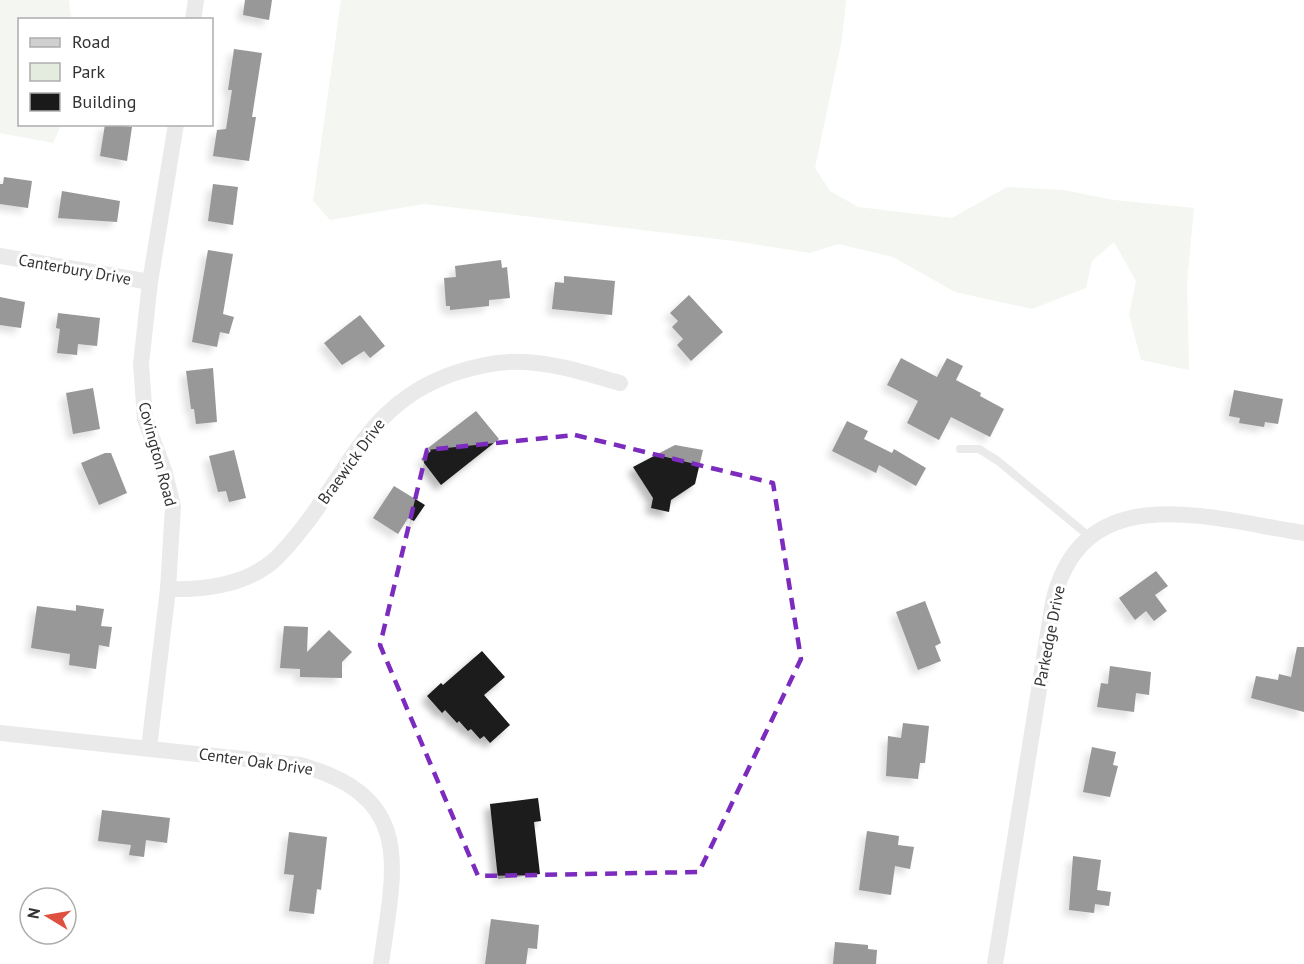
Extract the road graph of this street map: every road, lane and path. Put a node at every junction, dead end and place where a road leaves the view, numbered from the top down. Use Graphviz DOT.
graph roads {
  1 [pos="196,0"];
  2 [pos="193,18"];
  3 [pos="176,126"];
  4 [pos="0,256"];
  5 [pos="150,282"];
  6 [pos="620,383"];
  7 [pos="960,449"];
  8 [pos="1304,533"];
  9 [pos="1090,537"];
  10 [pos="168,589"];
  11 [pos="0,733"];
  12 [pos="149,748"];
  13 [pos="381,964"];
  14 [pos="995,964"];
  1 -- 2 [label="street"];
  3 -- 5 [label="street, Covington Road"];
  4 -- 5 [label="street, Canterbury Drive"];
  5 -- 10 [label="street, Covington Road"];
  6 -- 10 [label="street, Braewick Drive"];
  7 -- 9 [label="lane"];
  8 -- 9 [label="street, Parkedge Drive"];
  9 -- 14 [label="street, Parkedge Drive"];
  10 -- 12 [label="street, Covington Road"];
  11 -- 12 [label="street, Center Oak Drive"];
  12 -- 13 [label="street, Center Oak Drive"];
}
